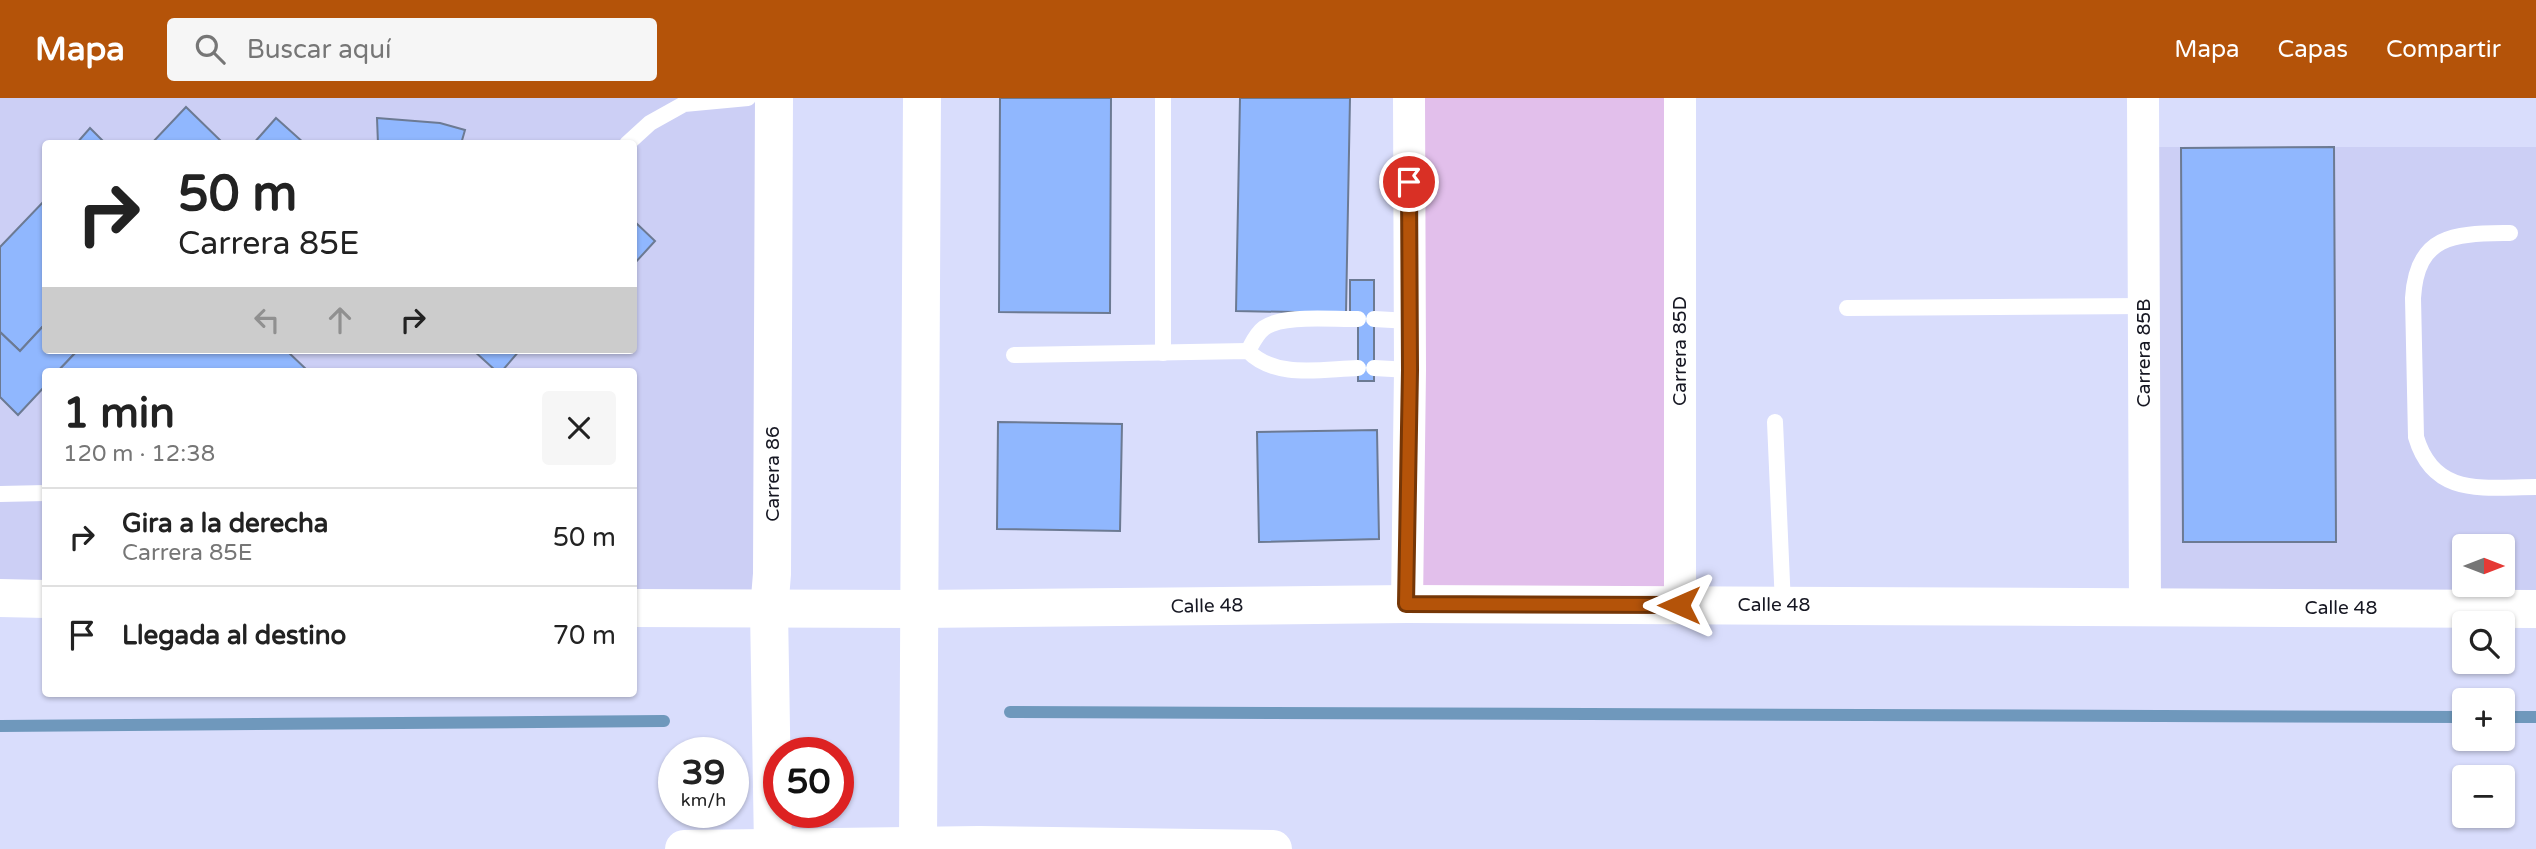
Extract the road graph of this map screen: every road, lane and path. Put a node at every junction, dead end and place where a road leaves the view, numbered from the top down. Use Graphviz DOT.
graph roads {
  1 [pos="748,98"];
  2 [pos="774,98"];
  3 [pos="922,98"];
  4 [pos="1163,98"];
  5 [pos="1409,98"];
  6 [pos="1680,98"];
  7 [pos="2143,98"];
  8 [pos="631,140"];
  9 [pos="2510,233"];
  10 [pos="2144,306"];
  11 [pos="1847,308"];
  12 [pos="1410,321"];
  13 [pos="1248,351"];
  14 [pos="1163,353"];
  15 [pos="1014,355"];
  16 [pos="1410,370"];
  17 [pos="1775,422"];
  18 [pos="2536,487"];
  19 [pos="42,493"];
  20 [pos="0,494"];
  21 [pos="0,598"];
  22 [pos="42,599"];
  23 [pos="1406,604"];
  24 [pos="1679,605"];
  25 [pos="1783,606"];
  26 [pos="2145,607"];
  27 [pos="637,608"];
  28 [pos="919,609"];
  29 [pos="2536,609"];
  30 [pos="769,610"];
  31 [pos="918,847"];
  32 [pos="773,848"];
  33 [pos="684,849"];
  34 [pos="1273,849"];
  1 -- 8 [label="lane"];
  2 -- 30 [label="main road, Carrera 86"];
  3 -- 28 [label="main road"];
  4 -- 14 [label="lane"];
  5 -- 12 [label="street"];
  6 -- 24 [label="street, Carrera 85D"];
  7 -- 10 [label="street, Carrera 85B"];
  9 -- 18 [label="lane"];
  10 -- 11 [label="lane"];
  10 -- 26 [label="street, Carrera 85B"];
  12 -- 13 [label="lane"];
  12 -- 16 [label="street"];
  13 -- 14 [label="lane"];
  13 -- 16 [label="lane"];
  14 -- 15 [label="lane"];
  16 -- 23 [label="street"];
  17 -- 25 [label="lane"];
  19 -- 20 [label="lane"];
  21 -- 22 [label="main road"];
  23 -- 24 [label="main road, Calle 48"];
  23 -- 28 [label="main road, Calle 48"];
  24 -- 25 [label="main road, Calle 48"];
  25 -- 26 [label="main road, Calle 48"];
  26 -- 29 [label="main road, Calle 48"];
  27 -- 30 [label="main road, Calle 48"];
  28 -- 30 [label="main road, Calle 48"];
  28 -- 31 [label="main road"];
  30 -- 32 [label="main road, Carrera 86"];
  31 -- 32 [label="main road"];
  31 -- 34 [label="main road"];
  32 -- 33 [label="main road"];
}
